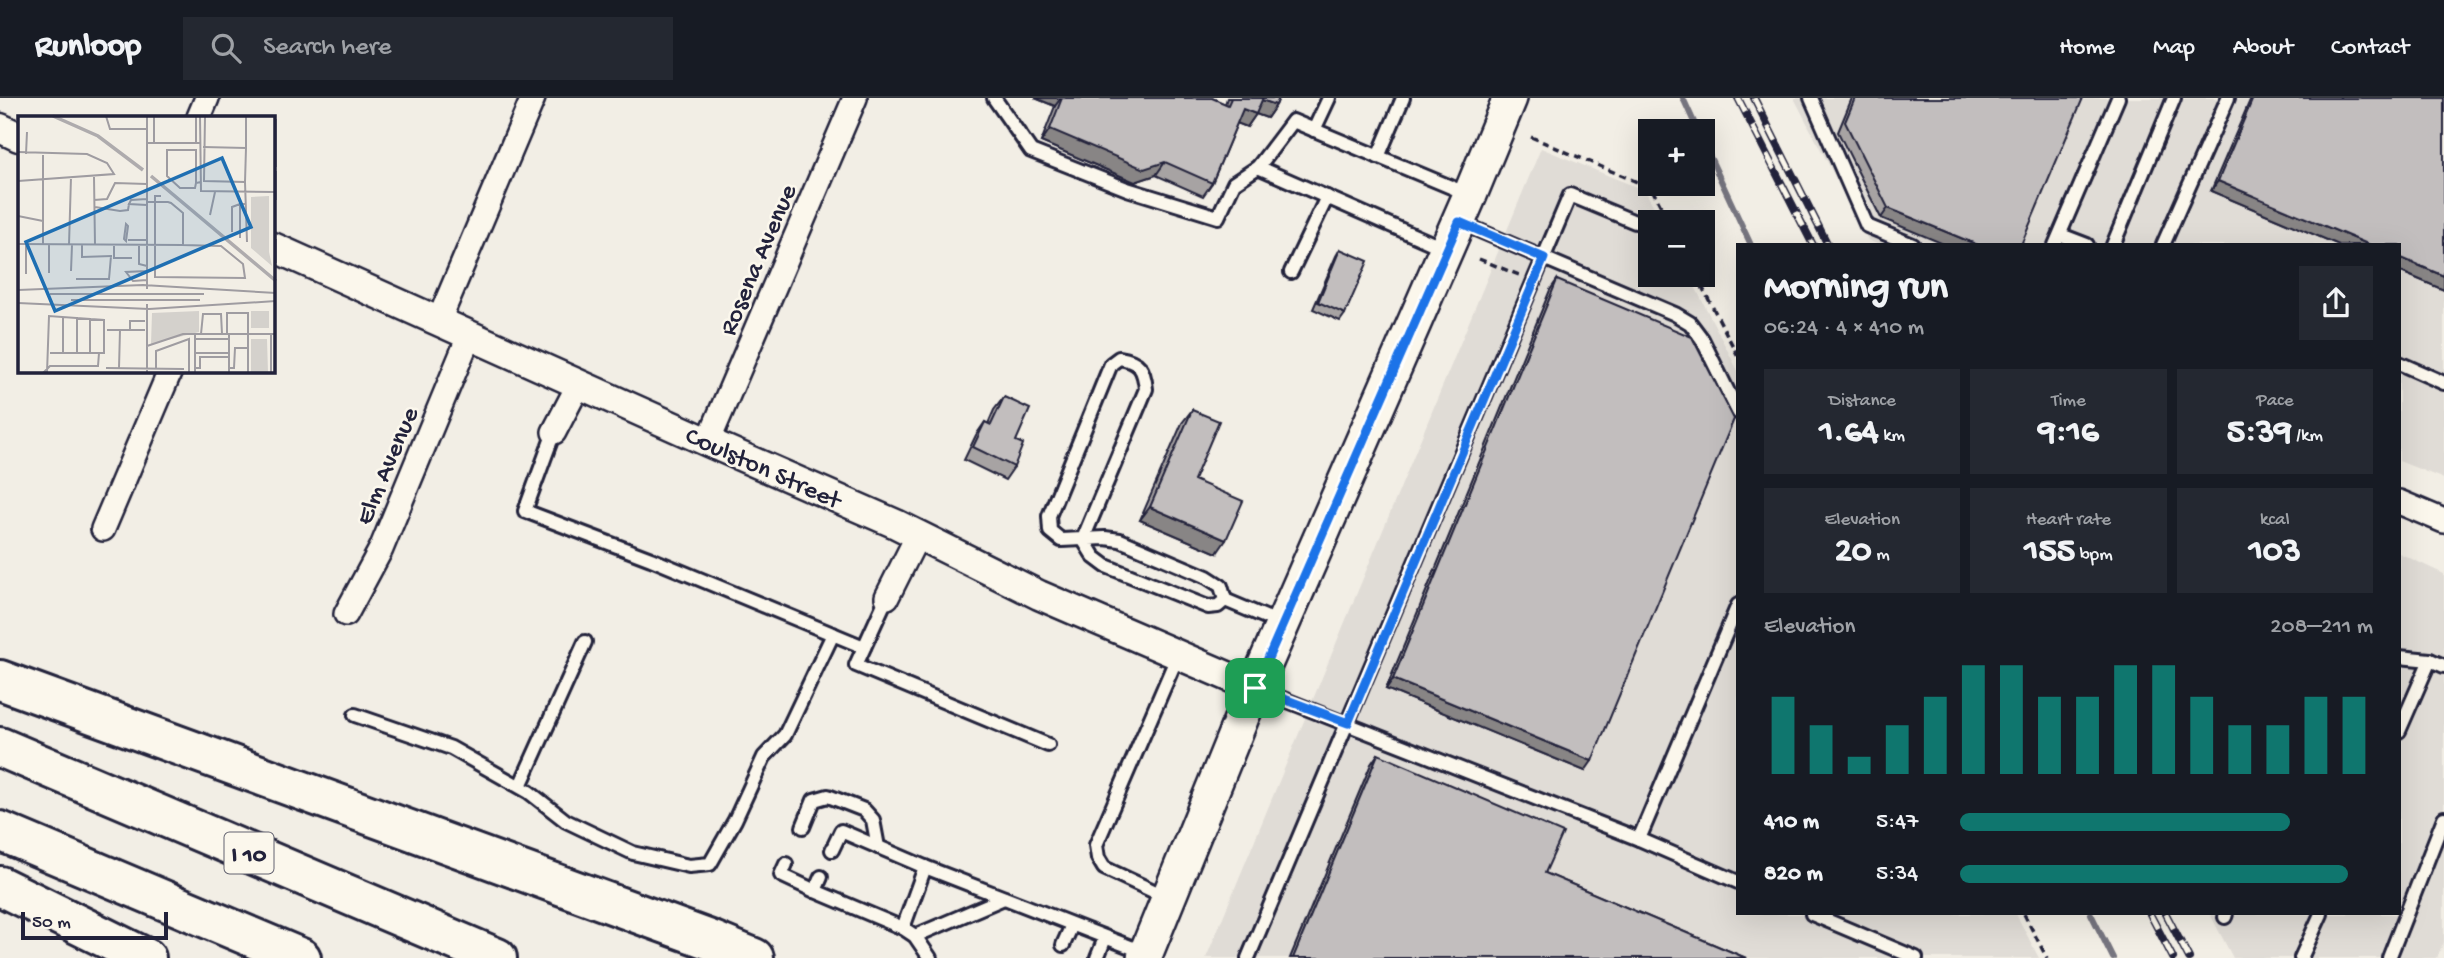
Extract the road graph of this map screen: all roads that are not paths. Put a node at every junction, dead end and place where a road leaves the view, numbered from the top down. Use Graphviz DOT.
graph roads {
  1 [pos="207,98"];
  2 [pos="533,98"];
  3 [pos="855,98"];
  4 [pos="994,98"];
  5 [pos="1329,98"];
  6 [pos="1403,98"];
  7 [pos="1510,98"];
  8 [pos="1811,98"];
  9 [pos="2118,98"];
  10 [pos="2174,98"];
  11 [pos="2228,98"];
  12 [pos="199,116"];
  13 [pos="0,128"];
  14 [pos="1314,130"];
  15 [pos="18,137"];
  16 [pos="1378,157"];
  17 [pos="1258,167"];
  18 [pos="1327,197"];
  19 [pos="1458,222"];
  20 [pos="1634,222"];
  21 [pos="2058,240"];
  22 [pos="1908,243"];
  23 [pos="2075,243"];
  24 [pos="2114,243"];
  25 [pos="2164,243"];
  26 [pos="275,248"];
  27 [pos="1544,258"];
  28 [pos="1291,272"];
  29 [pos="439,320"];
  30 [pos="470,334"];
  31 [pos="2401,364"];
  32 [pos="169,373"];
  33 [pos="2444,383"];
  34 [pos="579,384"];
  35 [pos="1736,408"];
  36 [pos="554,432"];
  37 [pos="708,442"];
  38 [pos="2401,503"];
  39 [pos="2444,521"];
  40 [pos="103,529"];
  41 [pos="918,535"];
  42 [pos="1083,539"];
  43 [pos="887,597"];
  44 [pos="1224,600"];
  45 [pos="1736,610"];
  46 [pos="346,614"];
  47 [pos="1282,624"];
  48 [pos="833,634"];
  49 [pos="585,642"];
  50 [pos="864,647"];
  51 [pos="1178,655"];
  52 [pos="2401,657"];
  53 [pos="2430,660"];
  54 [pos="2444,666"];
  55 [pos="0,680"];
  56 [pos="1255,688"];
  57 [pos="355,715"];
  58 [pos="1348,723"];
  59 [pos="2401,726"];
  60 [pos="1048,745"];
  61 [pos="0,747"];
  62 [pos="520,786"];
  63 [pos="2444,818"];
  64 [pos="803,827"];
  65 [pos="0,831"];
  66 [pos="1639,839"];
  67 [pos="877,847"];
  68 [pos="832,850"];
  69 [pos="786,864"];
  70 [pos="925,867"];
  71 [pos="821,877"];
  72 [pos="1736,881"];
  73 [pos="0,886"];
  74 [pos="816,891"];
  75 [pos="1004,898"];
  76 [pos="1169,899"];
  77 [pos="1814,915"];
  78 [pos="2320,915"];
  79 [pos="1072,925"];
  80 [pos="903,928"];
  81 [pos="915,936"];
  82 [pos="1105,938"];
  83 [pos="1063,945"];
  84 [pos="1145,955"];
  85 [pos="146,958"];
  86 [pos="301,958"];
  87 [pos="498,958"];
  88 [pos="754,958"];
  89 [pos="930,958"];
  90 [pos="1097,958"];
  91 [pos="1248,958"];
  92 [pos="1916,958"];
  93 [pos="2301,958"];
  94 [pos="2389,958"];
  1 -- 12 [label="street"];
  2 -- 29 [label="street"];
  3 -- 37 [label="street, Rosena Avenue"];
  4 -- 17 [label="lane"];
  5 -- 14 [label="lane"];
  6 -- 16 [label="lane"];
  7 -- 19 [label="main road"];
  8 -- 22 [label="lane"];
  9 -- 21 [label="lane"];
  10 -- 24 [label="lane"];
  11 -- 25 [label="lane"];
  13 -- 15 [label="street"];
  14 -- 16 [label="lane"];
  14 -- 17 [label="lane"];
  16 -- 19 [label="lane"];
  17 -- 18 [label="lane"];
  18 -- 19 [label="lane"];
  18 -- 28 [label="lane"];
  19 -- 27 [label="lane"];
  19 -- 47 [label="main road"];
  20 -- 27 [label="lane"];
  21 -- 23 [label="lane"];
  26 -- 29 [label="street, Coulston Street"];
  27 -- 35 [label="lane"];
  27 -- 58 [label="lane"];
  29 -- 30 [label="street, Coulston Street"];
  30 -- 34 [label="street, Coulston Street"];
  30 -- 46 [label="street, Elm Avenue"];
  31 -- 33 [label="lane"];
  32 -- 40 [label="street"];
  34 -- 36 [label="street"];
  34 -- 37 [label="street, Coulston Street"];
  36 -- 48 [label="lane"];
  37 -- 41 [label="street, Coulston Street"];
  38 -- 39 [label="street"];
  41 -- 43 [label="street"];
  41 -- 51 [label="street, Coulston Street"];
  42 -- 42 [label="lane"];
  42 -- 44 [label="lane"];
  42 -- 44 [label="lane"];
  43 -- 50 [label="lane"];
  44 -- 47 [label="lane"];
  45 -- 66 [label="lane"];
  47 -- 56 [label="main road"];
  48 -- 50 [label="lane"];
  48 -- 62 [label="lane"];
  49 -- 62 [label="lane"];
  50 -- 60 [label="lane"];
  51 -- 56 [label="street, Coulston Street"];
  51 -- 76 [label="lane"];
  52 -- 53 [label="lane"];
  53 -- 54 [label="lane"];
  53 -- 59 [label="lane"];
  55 -- 88 [label="highway"];
  56 -- 58 [label="lane"];
  56 -- 76 [label="main road"];
  57 -- 62 [label="lane"];
  58 -- 66 [label="lane"];
  58 -- 91 [label="lane"];
  61 -- 87 [label="highway, I 10"];
  63 -- 94 [label="lane"];
  64 -- 67 [label="lane"];
  65 -- 86 [label="highway"];
  66 -- 72 [label="lane"];
  67 -- 68 [label="lane"];
  67 -- 70 [label="lane"];
  69 -- 74 [label="lane"];
  70 -- 75 [label="lane"];
  70 -- 80 [label="lane"];
  71 -- 74 [label="lane"];
  73 -- 85 [label="highway"];
  74 -- 80 [label="lane"];
  75 -- 79 [label="lane"];
  75 -- 81 [label="lane"];
  76 -- 84 [label="main road"];
  77 -- 92 [label="lane"];
  78 -- 93 [label="lane"];
  79 -- 82 [label="lane"];
  79 -- 83 [label="lane"];
  80 -- 81 [label="lane"];
  81 -- 89 [label="lane"];
  82 -- 84 [label="lane"];
  82 -- 90 [label="lane"];
}
